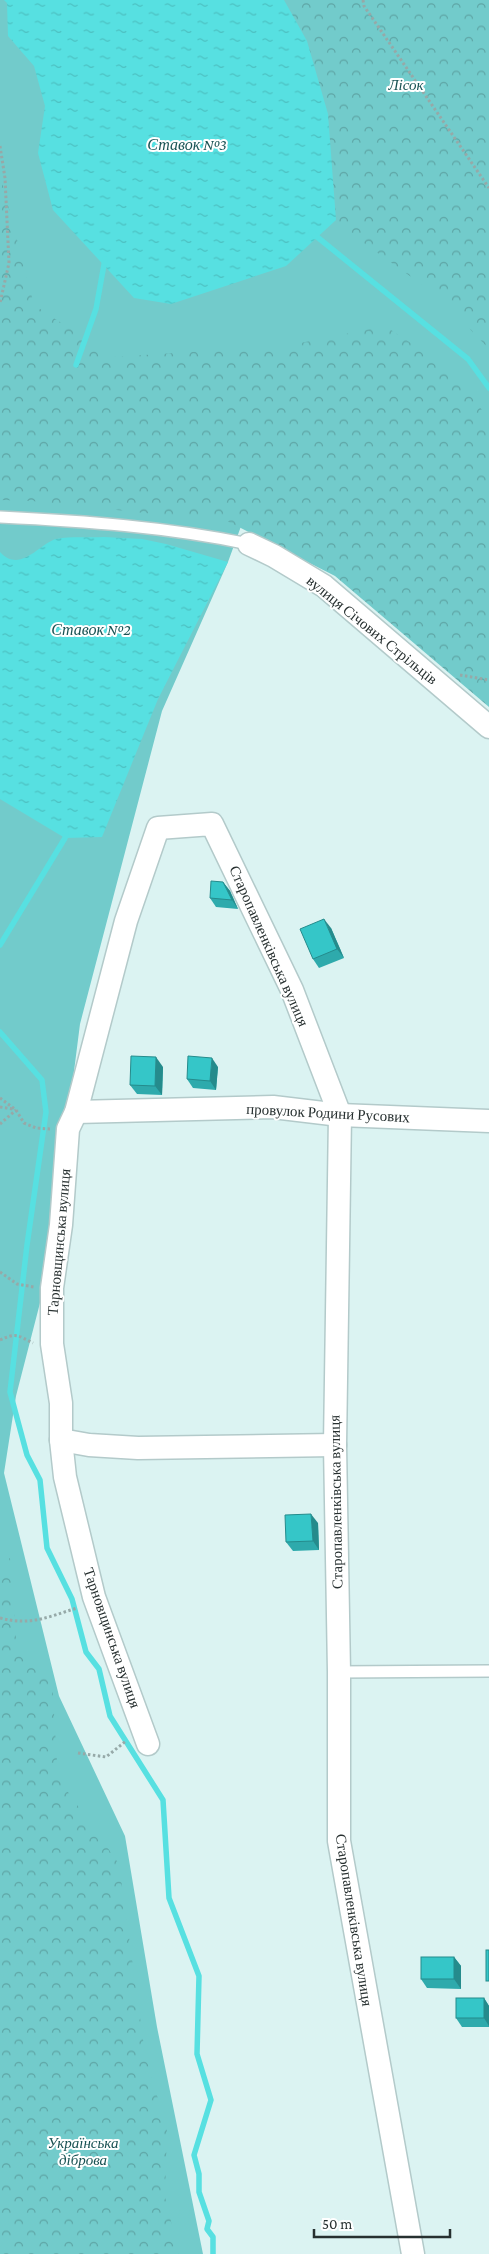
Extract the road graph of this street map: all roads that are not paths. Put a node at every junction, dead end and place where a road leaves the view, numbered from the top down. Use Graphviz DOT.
graph roads {
  1 [pos="0,517"];
  2 [pos="248,544"];
  3 [pos="489,726"];
  4 [pos="158,828"];
  5 [pos="76,1112"];
  6 [pos="340,1115"];
  7 [pos="489,1121"];
  8 [pos="61,1440"];
  9 [pos="335,1445"];
  10 [pos="489,1671"];
  11 [pos="339,1672"];
  12 [pos="148,1744"];
  13 [pos="413,2254"];
  1 -- 2 [label="lane"];
  2 -- 3 [label="street, вулиця Січових Стрільців"];
  4 -- 5 [label="street, Тарновщинська вулиця"];
  4 -- 6 [label="street, Старопавленківська вулиця"];
  5 -- 6 [label="street, провулок Родини Русових"];
  5 -- 8 [label="street, Тарновщинська вулиця"];
  6 -- 7 [label="street, провулок Родини Русових"];
  6 -- 9 [label="street, Старопавленківська вулиця"];
  8 -- 9 [label="street"];
  8 -- 12 [label="street, Тарновщинська вулиця"];
  9 -- 11 [label="street, Старопавленківська вулиця"];
  10 -- 11 [label="lane"];
  11 -- 13 [label="street, Старопавленківська вулиця"];
}
